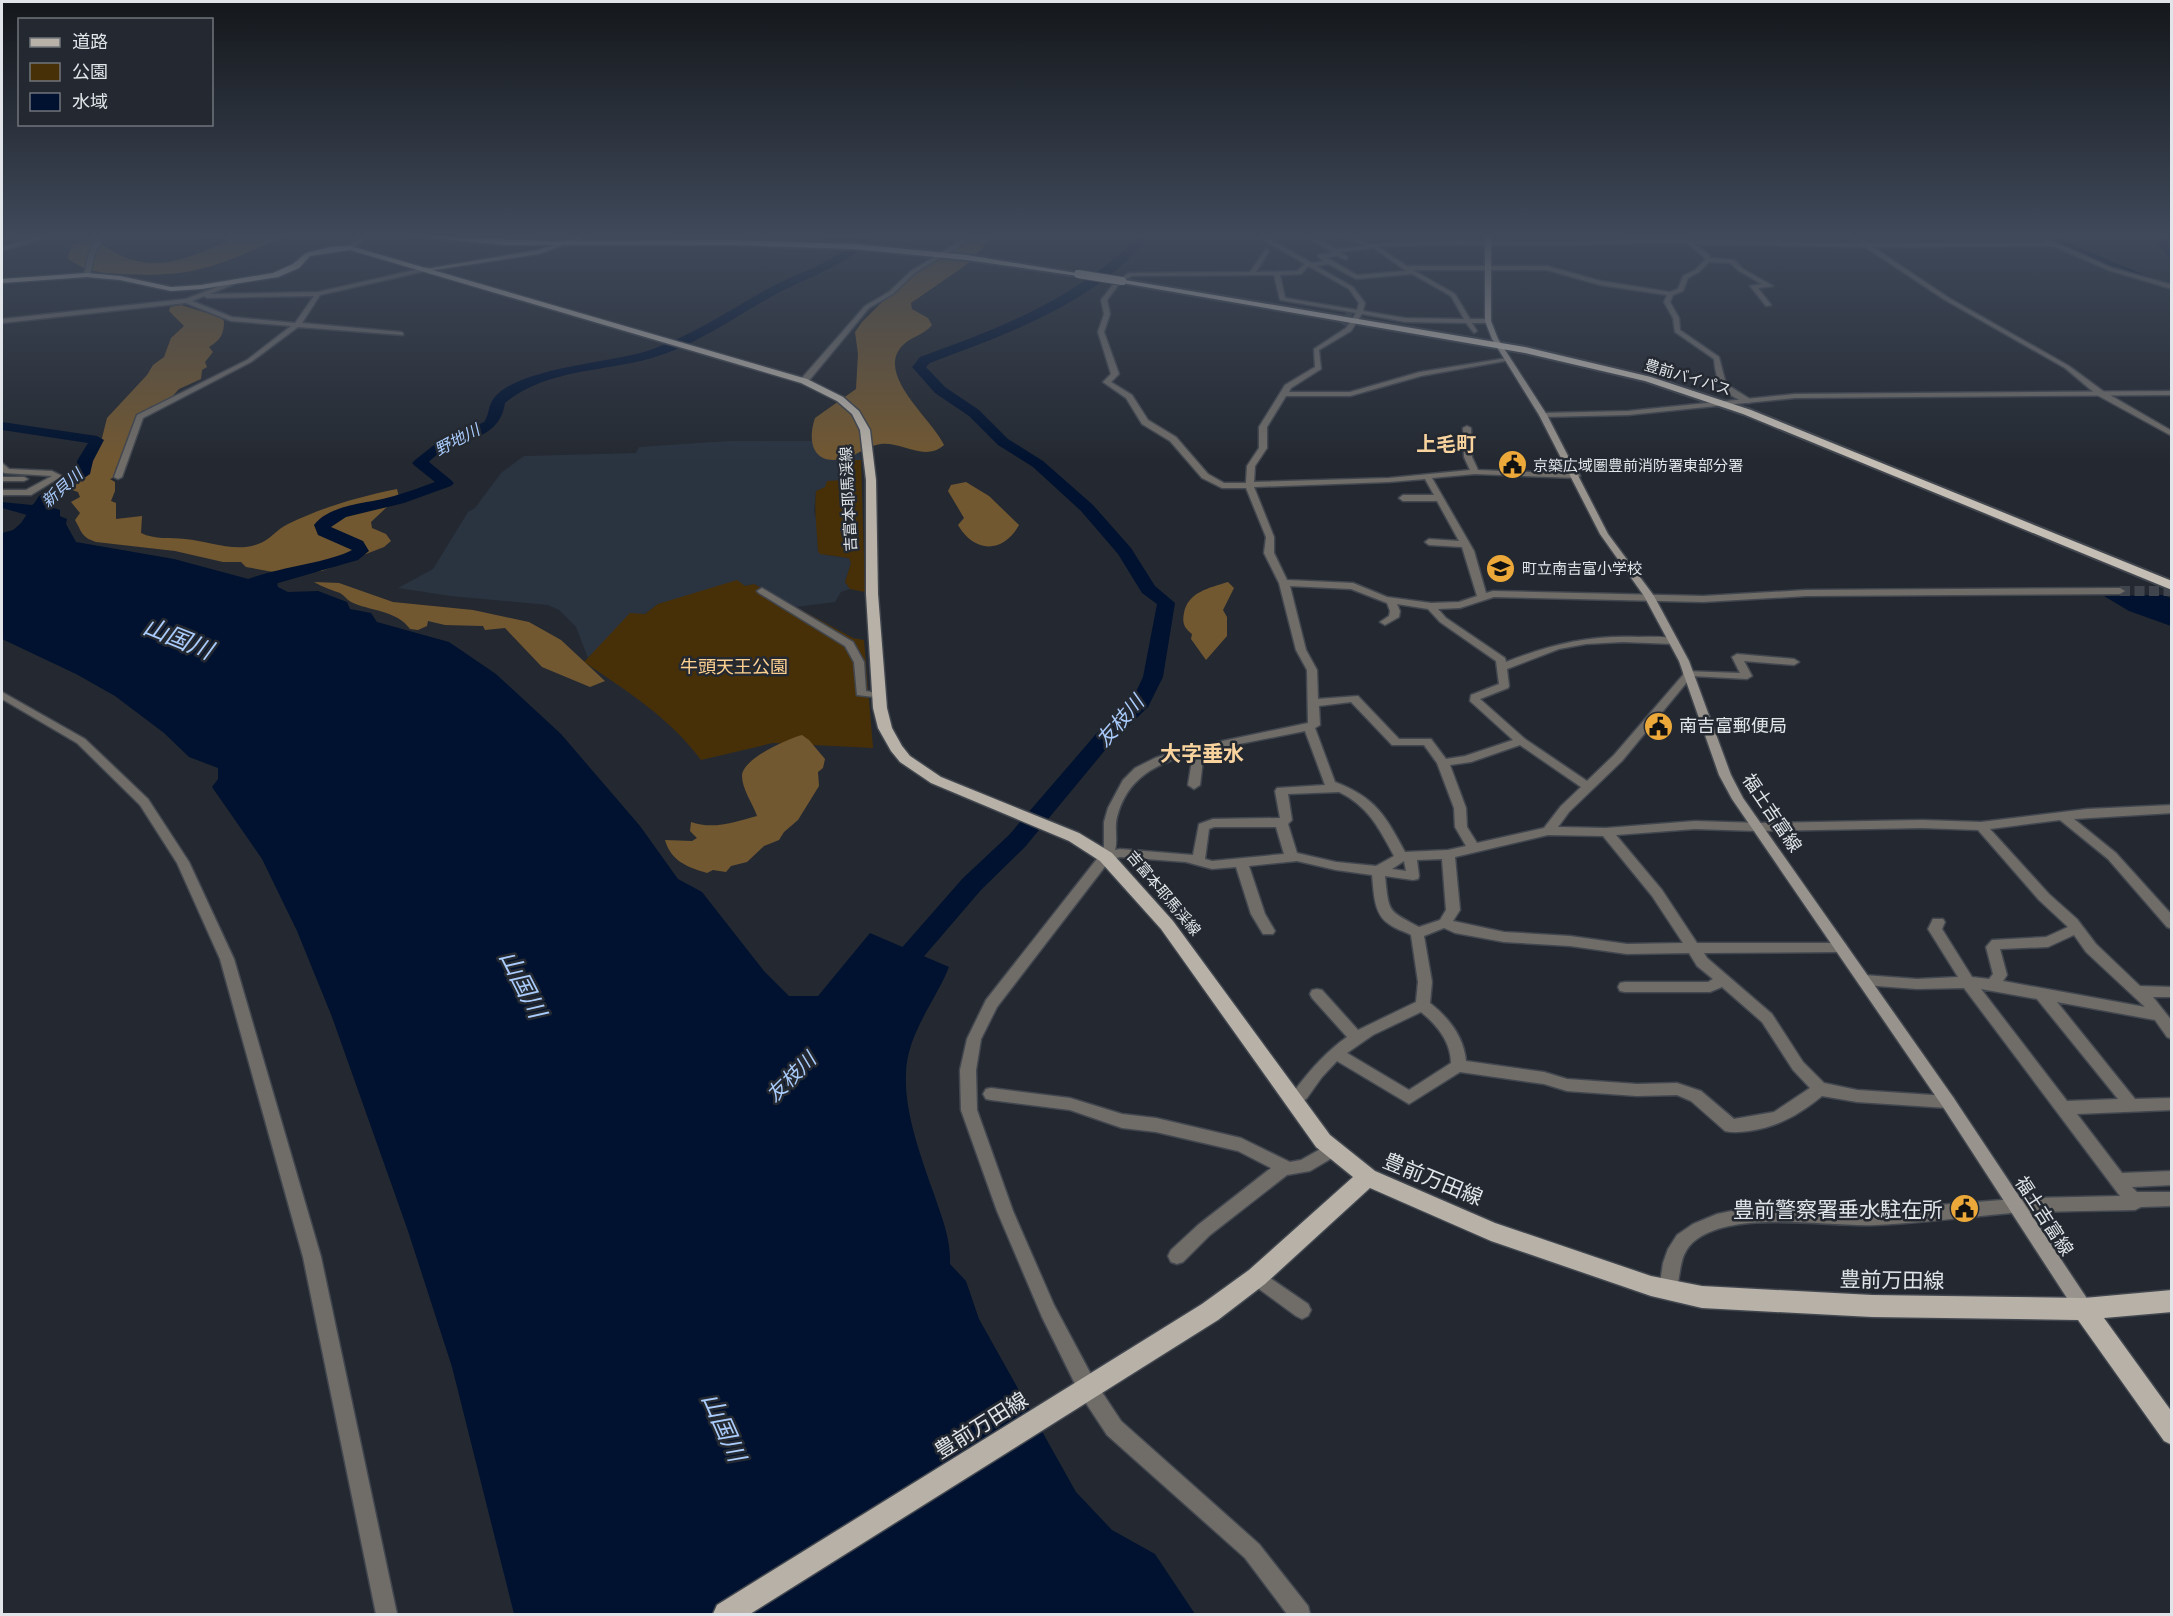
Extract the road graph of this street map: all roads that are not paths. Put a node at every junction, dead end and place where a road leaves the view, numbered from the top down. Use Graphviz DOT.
graph roads {
  1 [pos="91,311"];
  2 [pos="212,311"];
  3 [pos="307,311"];
  4 [pos="570,311"];
  5 [pos="863,311"];
  6 [pos="1106,311"];
  7 [pos="1332,311"];
  8 [pos="1339,311"];
  9 [pos="1355,311"];
  10 [pos="1463,311"];
  11 [pos="1488,311"];
  12 [pos="1672,311"];
  13 [pos="1969,311"];
  14 [pos="1356,315"];
  15 [pos="1468,320"];
  16 [pos="2,321"];
  17 [pos="1488,321"];
  18 [pos="299,323"];
  19 [pos="1344,325"];
  20 [pos="1474,331"];
  21 [pos="401,333"];
  22 [pos="1331,340"];
  23 [pos="1497,342"];
  24 [pos="1505,359"];
  25 [pos="804,381"];
  26 [pos="2100,393"];
  27 [pos="2172,393"];
  28 [pos="1283,394"];
  29 [pos="1747,400"];
  30 [pos="1735,402"];
  31 [pos="1722,403"];
  32 [pos="1543,415"];
  33 [pos="1467,428"];
  34 [pos="2172,434"];
  35 [pos="2,465"];
  36 [pos="1475,472"];
  37 [pos="1427,476"];
  38 [pos="118,477"];
  39 [pos="1576,477"];
  40 [pos="2,479"];
  41 [pos="49,479"];
  42 [pos="2,484"];
  43 [pos="19,486"];
  44 [pos="1250,487"];
  45 [pos="2,492"];
  46 [pos="1403,498"];
  47 [pos="1439,498"];
  48 [pos="1429,542"];
  49 [pos="1463,544"];
  50 [pos="2172,579"];
  51 [pos="1284,583"];
  52 [pos="2172,586"];
  53 [pos="762,591"];
  54 [pos="2120,591"];
  55 [pos="1649,596"];
  56 [pos="1482,597"];
  57 [pos="1390,600"];
  58 [pos="1431,606"];
  59 [pos="1385,622"];
  60 [pos="1673,641"];
  61 [pos="1794,662"];
  62 [pos="1502,667"];
  63 [pos="1687,674"];
  64 [pos="2,695"];
  65 [pos="879,696"];
  66 [pos="1315,703"];
  67 [pos="1309,726"];
  68 [pos="1521,741"];
  69 [pos="1199,749"];
  70 [pos="1443,763"];
  71 [pos="1194,785"];
  72 [pos="1588,787"];
  73 [pos="1341,788"];
  74 [pos="2172,809"];
  75 [pos="2063,816"];
  76 [pos="1281,823"];
  77 [pos="1981,826"];
  78 [pos="1758,827"];
  79 [pos="1548,831"];
  80 [pos="1606,832"];
  81 [pos="1473,846"];
  82 [pos="1448,854"];
  83 [pos="1106,857"];
  84 [pos="1406,857"];
  85 [pos="1292,858"];
  86 [pos="1198,861"];
  87 [pos="1241,862"];
  88 [pos="1378,871"];
  89 [pos="1938,922"];
  90 [pos="1445,923"];
  91 [pos="2172,924"];
  92 [pos="2077,928"];
  93 [pos="1268,931"];
  94 [pos="1417,933"];
  95 [pos="1840,947"];
  96 [pos="1694,948"];
  97 [pos="1724,980"];
  98 [pos="1864,980"];
  99 [pos="1968,982"];
  100 [pos="1993,985"];
  101 [pos="1625,987"];
  102 [pos="2137,991"];
  103 [pos="2172,992"];
  104 [pos="2041,993"];
  105 [pos="1317,994"];
  106 [pos="1423,1005"];
  107 [pos="2157,1015"];
  108 [pos="2172,1033"];
  109 [pos="1356,1037"];
  110 [pos="1337,1054"];
  111 [pos="1458,1065"];
  112 [pos="1821,1089"];
  113 [pos="991,1094"];
  114 [pos="1293,1101"];
  115 [pos="1948,1102"];
  116 [pos="2172,1104"];
  117 [pos="2130,1105"];
  118 [pos="2063,1108"];
  119 [pos="1333,1149"];
  120 [pos="1285,1167"];
  121 [pos="1368,1177"];
  122 [pos="2172,1178"];
  123 [pos="2118,1180"];
  124 [pos="2172,1199"];
  125 [pos="2133,1200"];
  126 [pos="2015,1206"];
  127 [pos="1177,1256"];
  128 [pos="1257,1277"];
  129 [pos="1668,1290"];
  130 [pos="2172,1301"];
  131 [pos="2084,1309"];
  132 [pos="1302,1310"];
  133 [pos="1080,1392"];
  134 [pos="2172,1433"];
  135 [pos="387,1614"];
  136 [pos="726,1614"];
  137 [pos="1300,1614"];
  1 -- 16 [label="street"];
  2 -- 18 [label="street"];
  3 -- 18 [label="street"];
  4 -- 25 [label="main road, 吉富本耶馬渓線"];
  5 -- 25 [label="street"];
  6 -- 44 [label="street"];
  7 -- 14 [label="highway, 豊前バイパス, bridge"];
  8 -- 14 [label="street"];
  9 -- 14 [label="street"];
  10 -- 15 [label="street"];
  11 -- 17 [label="main road, 福土吉富線"];
  12 -- 29 [label="street"];
  13 -- 26 [label="street"];
  14 -- 15 [label="street"];
  14 -- 22 [label="street"];
  14 -- 23 [label="highway, 豊前バイパス"];
  15 -- 17 [label="street"];
  15 -- 20 [label="street"];
  17 -- 23 [label="main road, 福土吉富線"];
  18 -- 21 [label="street"];
  18 -- 38 [label="street"];
  19 -- 22 [label="street"];
  22 -- 28 [label="street"];
  23 -- 24 [label="main road, 福土吉富線"];
  23 -- 30 [label="highway, 豊前バイパス"];
  23 -- 31 [label="highway, 豊前バイパス"];
  24 -- 28 [label="street"];
  24 -- 32 [label="main road, 福土吉富線"];
  25 -- 65 [label="main road, 吉富本耶馬渓線"];
  26 -- 27 [label="street"];
  26 -- 29 [label="street"];
  26 -- 34 [label="street"];
  28 -- 44 [label="street"];
  29 -- 30 [label="street"];
  30 -- 31 [label="street"];
  30 -- 50 [label="highway, 豊前バイパス"];
  31 -- 32 [label="street"];
  31 -- 52 [label="highway, 豊前バイパス"];
  32 -- 39 [label="main road, 福土吉富線"];
  33 -- 36 [label="street"];
  35 -- 41 [label="street"];
  36 -- 37 [label="street"];
  36 -- 39 [label="street"];
  37 -- 44 [label="street"];
  37 -- 47 [label="street"];
  39 -- 55 [label="main road, 福土吉富線"];
  40 -- 41 [label="street"];
  41 -- 45 [label="street"];
  42 -- 43 [label="street"];
  44 -- 51 [label="street"];
  46 -- 47 [label="street"];
  47 -- 49 [label="street"];
  48 -- 49 [label="street"];
  49 -- 56 [label="street"];
  51 -- 57 [label="street"];
  51 -- 66 [label="street"];
  53 -- 65 [label="street"];
  54 -- 55 [label="street"];
  55 -- 56 [label="street"];
  55 -- 60 [label="main road, 福土吉富線"];
  56 -- 58 [label="street"];
  57 -- 58 [label="street"];
  57 -- 59 [label="street"];
  58 -- 62 [label="street"];
  60 -- 62 [label="street"];
  60 -- 63 [label="main road, 福土吉富線"];
  61 -- 63 [label="street"];
  62 -- 68 [label="street"];
  63 -- 72 [label="street"];
  63 -- 78 [label="main road, 福土吉富線"];
  64 -- 135 [label="street"];
  65 -- 83 [label="main road, 吉富本耶馬渓線"];
  66 -- 67 [label="street"];
  66 -- 70 [label="street"];
  67 -- 69 [label="street"];
  67 -- 73 [label="street"];
  68 -- 70 [label="street"];
  68 -- 72 [label="street"];
  69 -- 71 [label="street"];
  69 -- 83 [label="street"];
  70 -- 81 [label="street"];
  72 -- 79 [label="street"];
  73 -- 76 [label="street"];
  73 -- 84 [label="street"];
  74 -- 75 [label="street"];
  75 -- 77 [label="street"];
  75 -- 91 [label="street"];
  76 -- 85 [label="street"];
  76 -- 86 [label="street"];
  77 -- 78 [label="street"];
  77 -- 92 [label="street"];
  78 -- 80 [label="street"];
  78 -- 95 [label="main road, 福土吉富線"];
  79 -- 80 [label="street"];
  79 -- 81 [label="street"];
  80 -- 96 [label="street"];
  81 -- 82 [label="street"];
  82 -- 84 [label="street"];
  82 -- 90 [label="street"];
  83 -- 86 [label="street"];
  83 -- 114 [label="main road, 吉富本耶馬渓線"];
  83 -- 133 [label="street"];
  84 -- 88 [label="street"];
  84 -- 88 [label="street"];
  85 -- 87 [label="street"];
  85 -- 88 [label="street"];
  86 -- 87 [label="street"];
  87 -- 93 [label="street"];
  88 -- 94 [label="street"];
  89 -- 99 [label="street"];
  90 -- 94 [label="street"];
  90 -- 96 [label="street"];
  92 -- 100 [label="street"];
  92 -- 102 [label="street"];
  94 -- 106 [label="street"];
  95 -- 96 [label="street"];
  95 -- 98 [label="main road, 福土吉富線"];
  96 -- 97 [label="street"];
  97 -- 101 [label="street"];
  97 -- 112 [label="street"];
  98 -- 99 [label="street"];
  98 -- 115 [label="main road, 福土吉富線"];
  99 -- 100 [label="street"];
  99 -- 118 [label="street"];
  100 -- 104 [label="street"];
  102 -- 103 [label="street"];
  102 -- 107 [label="street"];
  104 -- 107 [label="street"];
  104 -- 117 [label="street"];
  105 -- 109 [label="street"];
  106 -- 109 [label="street"];
  106 -- 111 [label="street"];
  107 -- 108 [label="street"];
  109 -- 110 [label="street"];
  110 -- 111 [label="street"];
  110 -- 114 [label="street"];
  111 -- 112 [label="street"];
  112 -- 115 [label="street"];
  113 -- 120 [label="street"];
  114 -- 119 [label="main road, 吉富本耶馬渓線"];
  115 -- 126 [label="main road, 福土吉富線"];
  116 -- 117 [label="street"];
  117 -- 118 [label="street"];
  118 -- 123 [label="street"];
  119 -- 120 [label="street"];
  119 -- 121 [label="main road, 吉富本耶馬渓線"];
  120 -- 127 [label="street"];
  121 -- 128 [label="main road, 豊前万田線"];
  121 -- 129 [label="main road, 豊前万田線"];
  122 -- 123 [label="street"];
  123 -- 125 [label="street"];
  124 -- 125 [label="street"];
  125 -- 126 [label="street"];
  126 -- 129 [label="street"];
  126 -- 131 [label="main road, 福土吉富線"];
  128 -- 132 [label="street"];
  128 -- 133 [label="main road, 豊前万田線"];
  129 -- 131 [label="main road, 豊前万田線"];
  130 -- 131 [label="main road, 豊前万田線"];
  131 -- 134 [label="main road"];
  133 -- 136 [label="main road, 豊前万田線"];
  133 -- 137 [label="street"];
}
